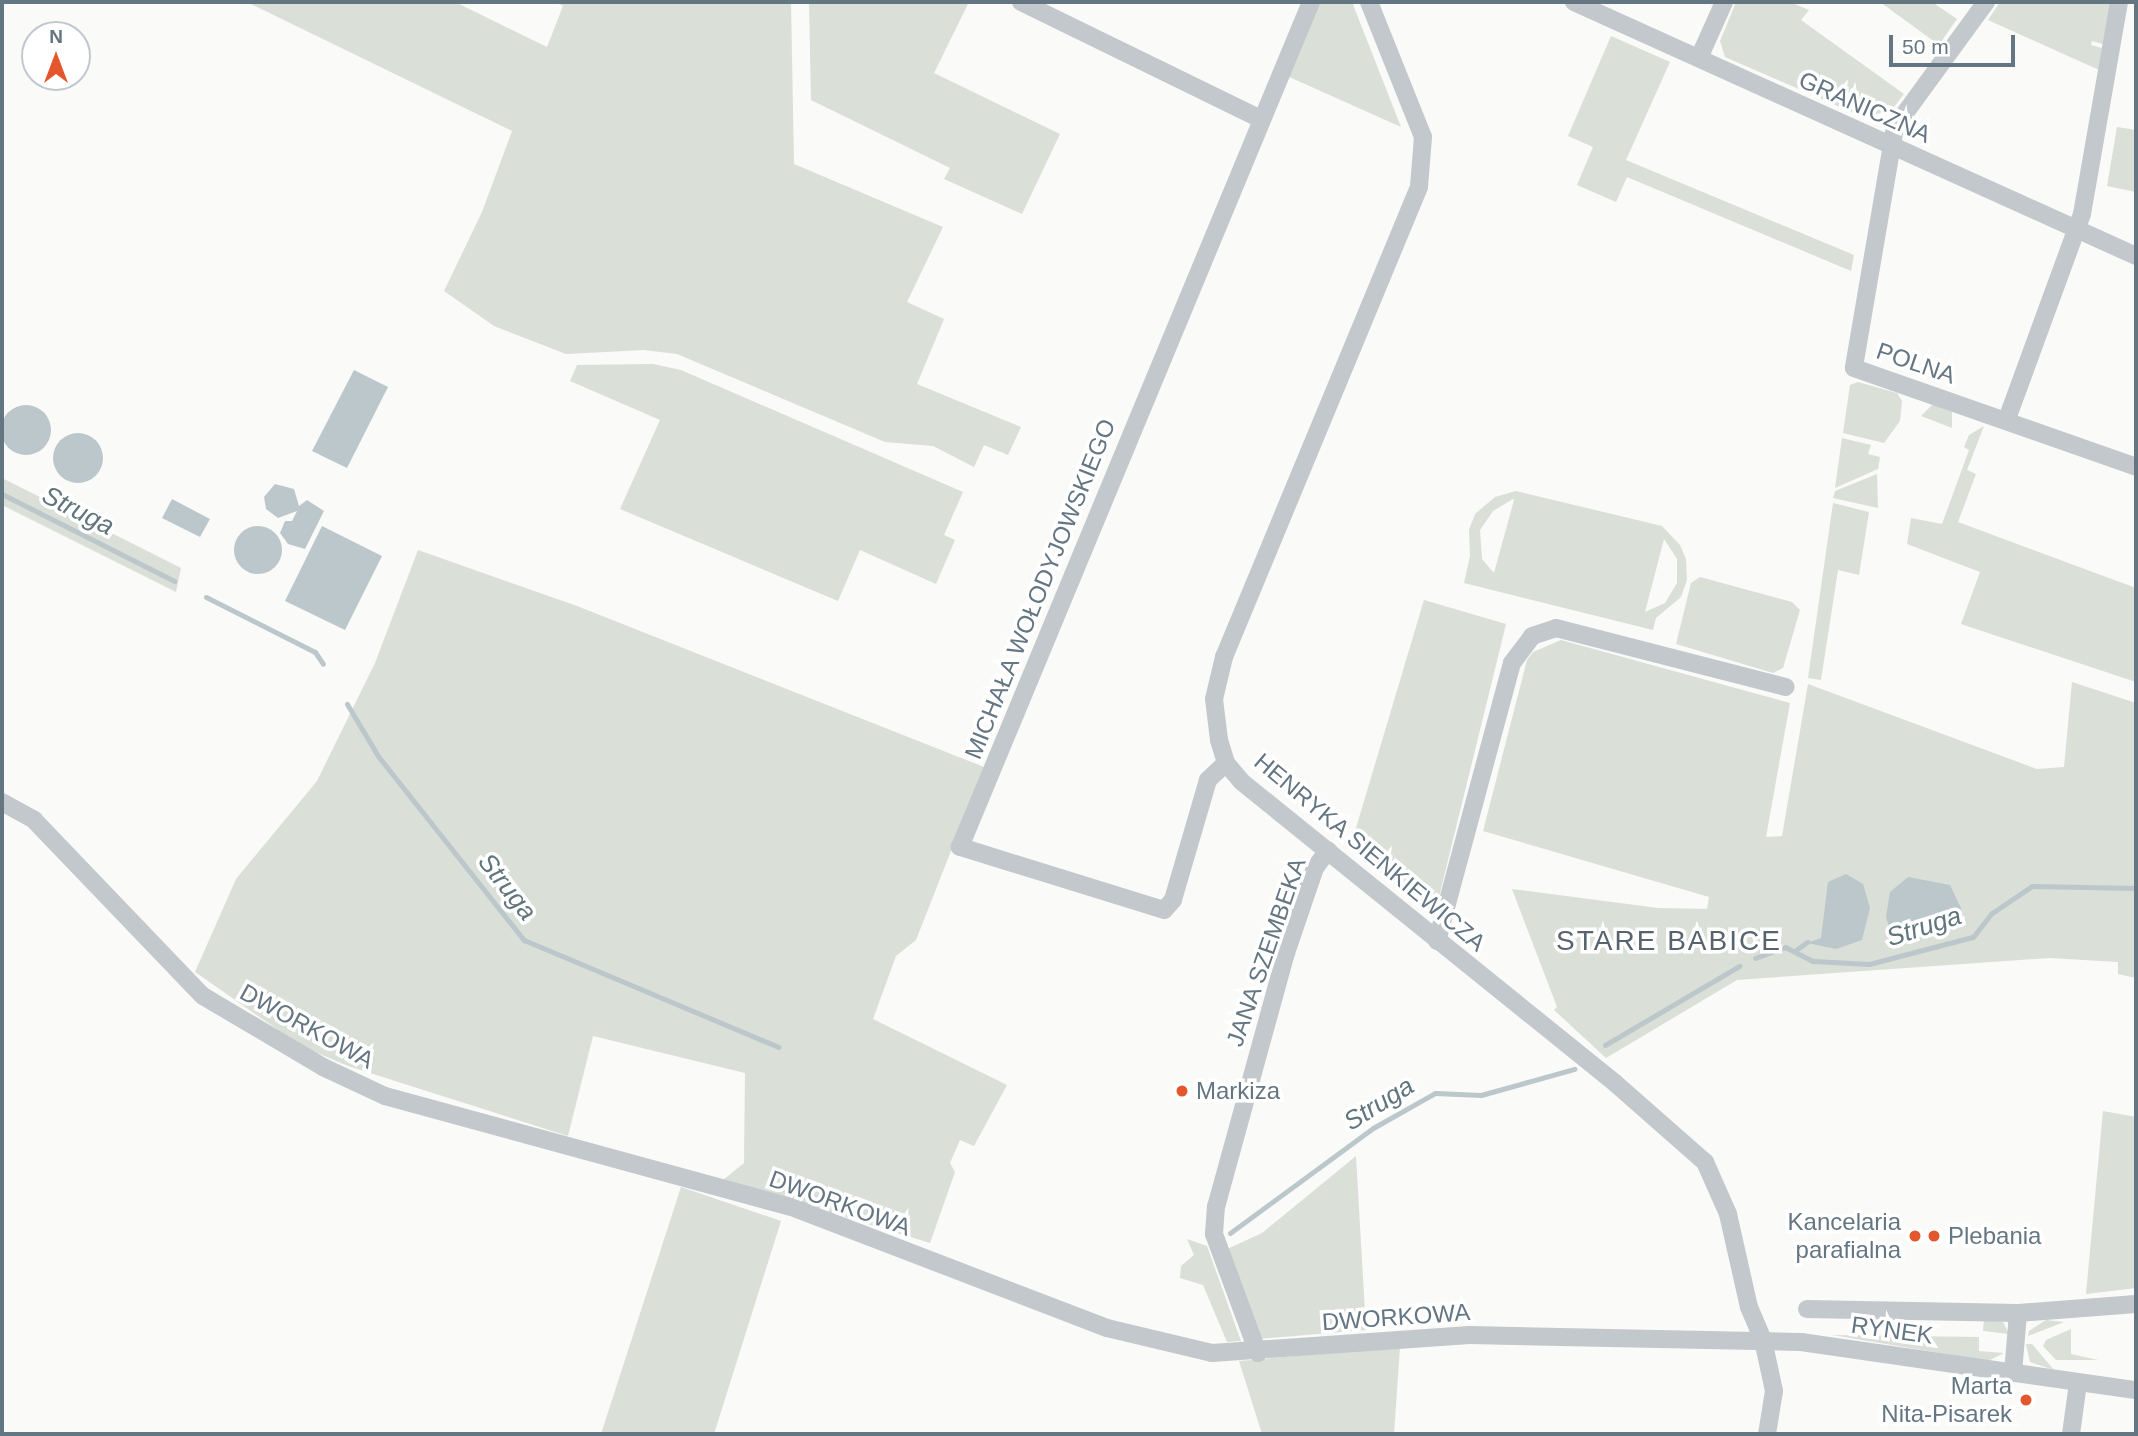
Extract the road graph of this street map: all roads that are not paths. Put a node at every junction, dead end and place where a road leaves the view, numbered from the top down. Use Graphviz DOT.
graph roads {
  1 [pos="1021,2"];
  2 [pos="1311,2"];
  3 [pos="1369,2"];
  4 [pos="1574,2"];
  5 [pos="1724,2"];
  6 [pos="1986,2"];
  7 [pos="2119,2"];
  8 [pos="1699,58"];
  9 [pos="1261,119"];
  10 [pos="1891,145"];
  11 [pos="2076,230"];
  12 [pos="2136,256"];
  13 [pos="2007,419"];
  14 [pos="2136,467"];
  15 [pos="1786,687"];
  16 [pos="1226,763"];
  17 [pos="2,802"];
  18 [pos="1328,850"];
  19 [pos="1437,941"];
  20 [pos="2136,1304"];
  21 [pos="1807,1309"];
  22 [pos="2018,1313"];
  23 [pos="1763,1340"];
  24 [pos="1258,1353"];
  25 [pos="2013,1373"];
  26 [pos="2078,1383"];
  27 [pos="2136,1390"];
  28 [pos="1767,1434"];
  29 [pos="2071,1434"];
  1 -- 9 [label="street"];
  2 -- 9 [label="street, MICHAŁA WOŁODYJOWSKIEGO"];
  3 -- 16 [label="street, HENRYKA SIENKIEWICZA"];
  4 -- 8 [label="street, GRANICZNA"];
  5 -- 8 [label="street"];
  6 -- 10 [label="street, POLNA"];
  7 -- 11 [label="street"];
  8 -- 10 [label="street, GRANICZNA"];
  9 -- 16 [label="street, MICHAŁA WOŁODYJOWSKIEGO"];
  10 -- 11 [label="street, GRANICZNA"];
  10 -- 13 [label="street, POLNA"];
  11 -- 12 [label="street, GRANICZNA"];
  11 -- 13 [label="street"];
  13 -- 14 [label="street, POLNA"];
  15 -- 19 [label="street"];
  16 -- 18 [label="street, HENRYKA SIENKIEWICZA"];
  17 -- 24 [label="street, DWORKOWA"];
  18 -- 19 [label="street, HENRYKA SIENKIEWICZA"];
  18 -- 24 [label="street, JANA SZEMBEKA"];
  19 -- 23 [label="street, HENRYKA SIENKIEWICZA"];
  20 -- 22 [label="street, RYNEK"];
  21 -- 22 [label="street, RYNEK"];
  22 -- 25 [label="street"];
  23 -- 24 [label="street, DWORKOWA"];
  23 -- 25 [label="street, RYNEK"];
  23 -- 28 [label="street, HENRYKA SIENKIEWICZA"];
  25 -- 26 [label="street, RYNEK"];
  26 -- 27 [label="street, RYNEK"];
  26 -- 29 [label="street"];
}
